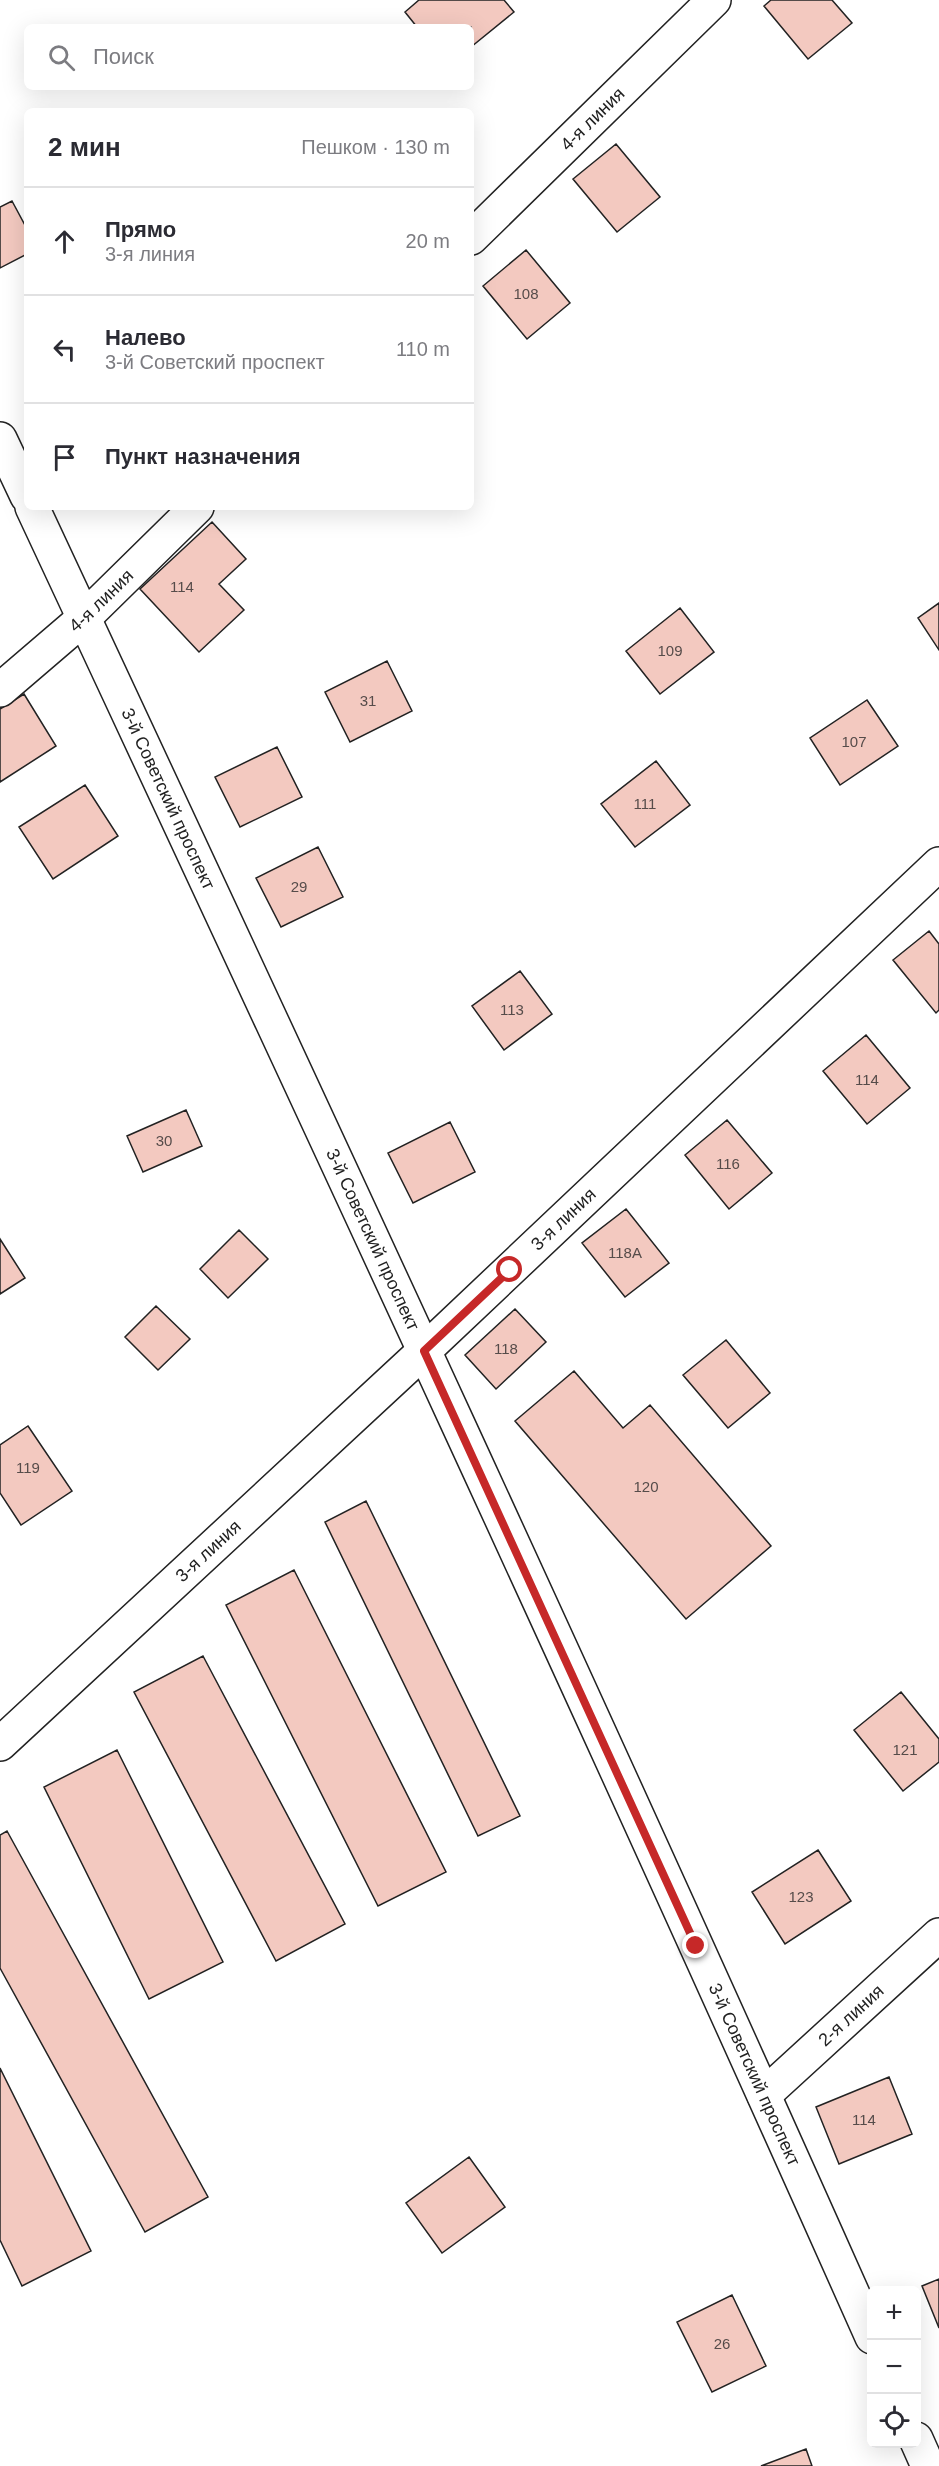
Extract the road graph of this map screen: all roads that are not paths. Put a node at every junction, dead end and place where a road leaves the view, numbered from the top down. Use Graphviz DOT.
graph roads {
  1 [pos="714,0"];
  2 [pos="474,235"];
  3 [pos="0,439"];
  4 [pos="24,490"];
  5 [pos="33,510"];
  6 [pos="193,510"];
  7 [pos="84,618"];
  8 [pos="0,690"];
  9 [pos="939,864"];
  10 [pos="424,1351"];
  11 [pos="0,1744"];
  12 [pos="939,1935"];
  13 [pos="764,2095"];
  14 [pos="867,2326"];
  15 [pos="920,2448"];
  16 [pos="928,2466"];
  1 -- 2 [label="street, 4-я линия"];
  3 -- 4 [label="street"];
  5 -- 7 [label="street, 3-й Советский проспект"];
  6 -- 7 [label="street, 4-я линия"];
  7 -- 8 [label="street, 4-я линия"];
  7 -- 10 [label="street, 3-й Советский проспект"];
  9 -- 10 [label="street, 3-я линия"];
  10 -- 11 [label="street, 3-я линия"];
  10 -- 13 [label="street, 3-й Советский проспект"];
  12 -- 13 [label="street, 2-я линия"];
  13 -- 14 [label="street, 3-й Советский проспект"];
  15 -- 16 [label="street"];
}
